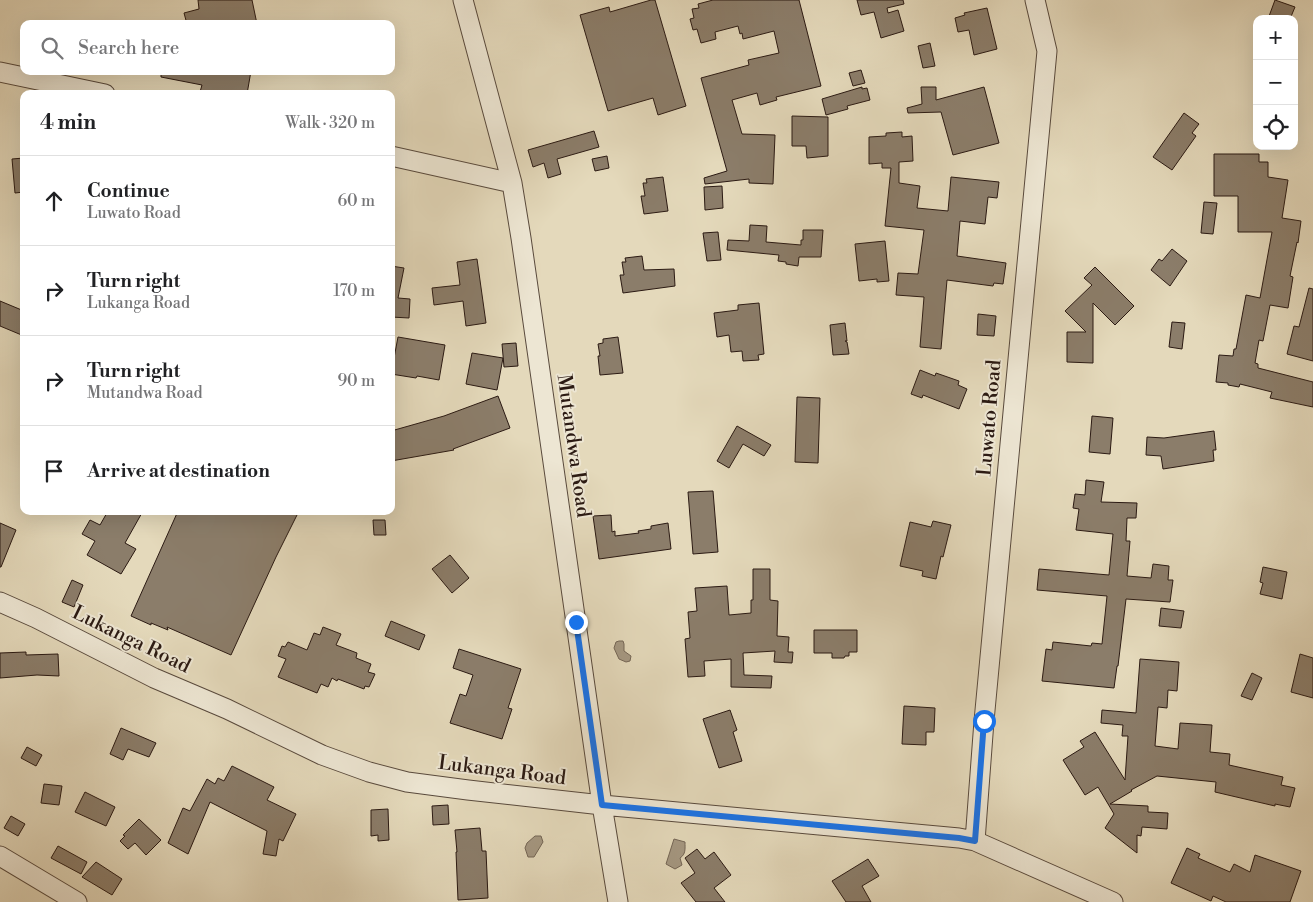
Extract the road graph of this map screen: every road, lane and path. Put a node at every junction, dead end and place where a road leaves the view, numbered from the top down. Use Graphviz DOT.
graph roads {
  1 [pos="463,0"];
  2 [pos="1035,0"];
  3 [pos="0,72"];
  4 [pos="86,90"];
  5 [pos="395,157"];
  6 [pos="512,183"];
  7 [pos="0,602"];
  8 [pos="602,805"];
  9 [pos="975,841"];
  10 [pos="0,856"];
  11 [pos="77,902"];
  12 [pos="618,902"];
  13 [pos="1113,902"];
  1 -- 6 [label="street, Mutandwa Road"];
  2 -- 9 [label="street, Luwato Road"];
  3 -- 4 [label="street"];
  5 -- 6 [label="street"];
  6 -- 8 [label="street, Mutandwa Road"];
  7 -- 8 [label="street, Lukanga Road"];
  8 -- 9 [label="street, Lukanga Road"];
  8 -- 12 [label="street, Mutandwa Road"];
  9 -- 13 [label="street, Lukanga Road"];
  10 -- 11 [label="street"];
}
